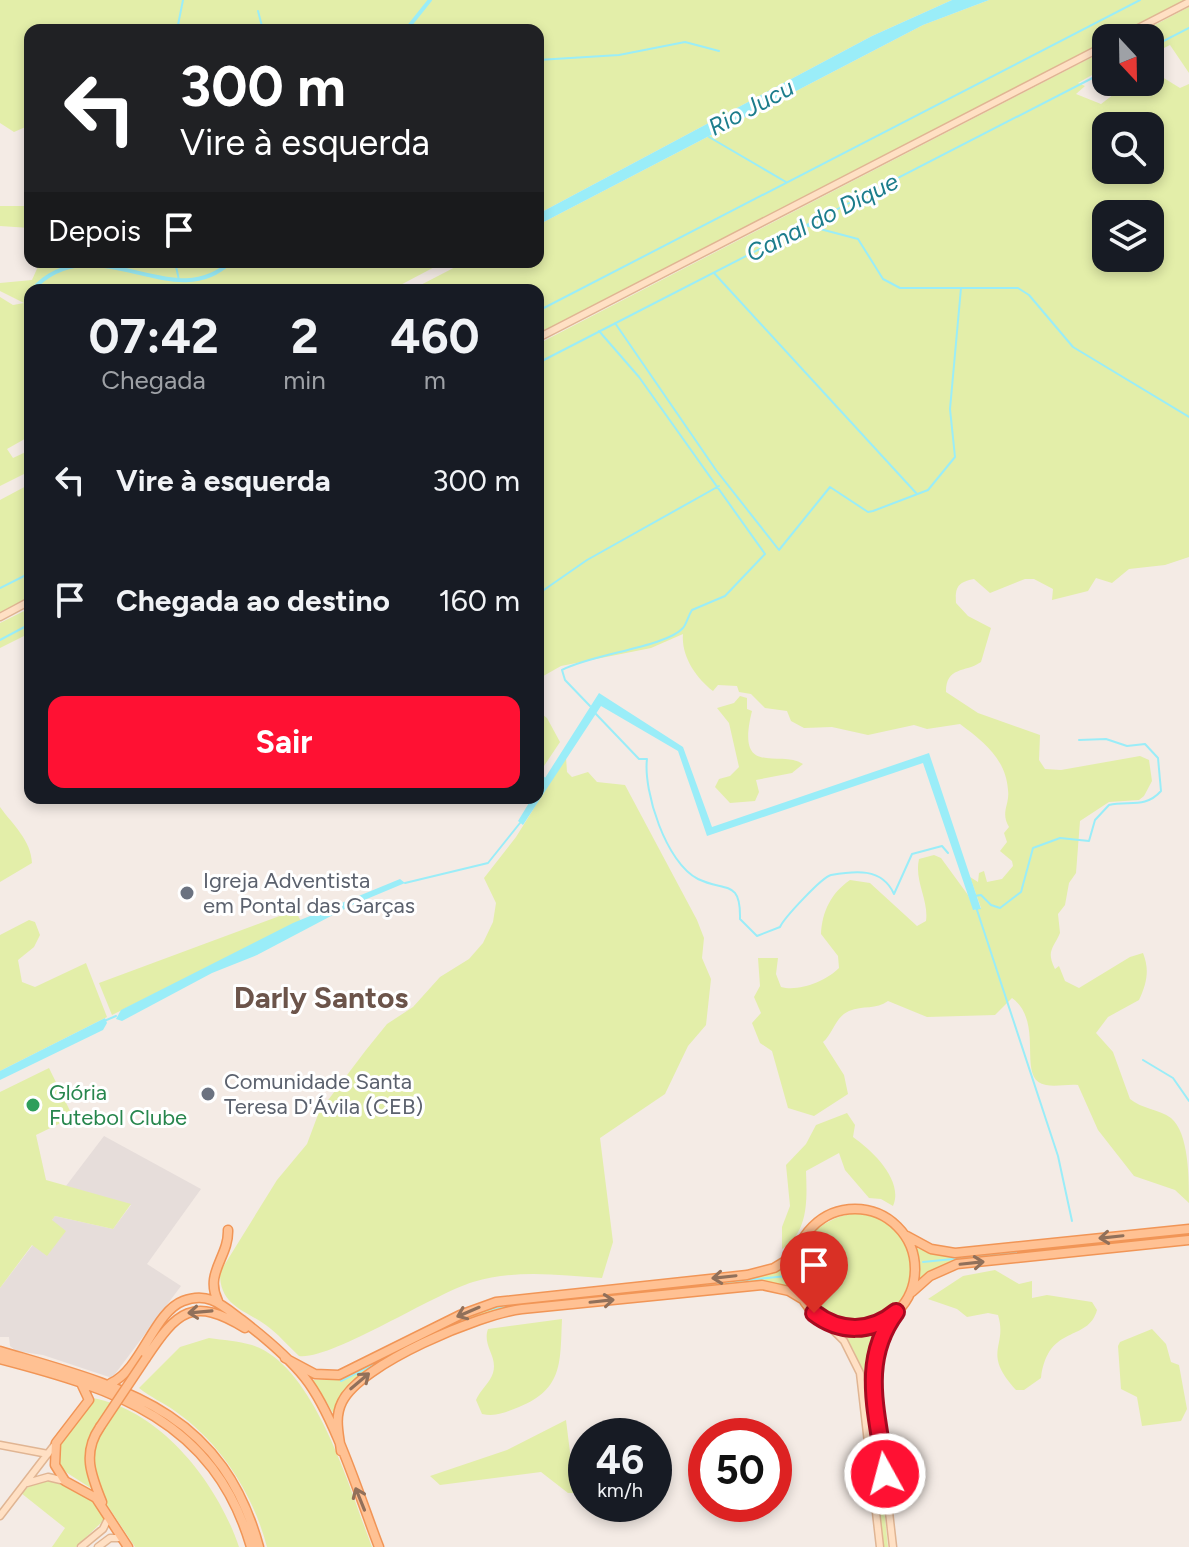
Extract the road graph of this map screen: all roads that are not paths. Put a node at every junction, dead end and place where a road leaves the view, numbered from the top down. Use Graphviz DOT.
graph roads {
  1 [pos="1189,2"];
  2 [pos="1146,24"];
  3 [pos="1092,52"];
  4 [pos="544,335"];
  5 [pos="24,604"];
  6 [pos="0,617"];
  7 [pos="1189,1229"];
  8 [pos="228,1230"];
  9 [pos="900,1230"];
  10 [pos="1189,1240"];
  11 [pos="797,1254"];
  12 [pos="907,1299"];
  13 [pos="804,1300"];
  14 [pos="218,1302"];
  15 [pos="896,1312"];
  16 [pos="821,1318"];
  17 [pos="267,1340"];
  18 [pos="0,1351"];
  19 [pos="285,1358"];
  20 [pos="0,1359"];
  21 [pos="80,1382"];
  22 [pos="107,1386"];
  23 [pos="88,1400"];
  24 [pos="58,1440"];
  25 [pos="0,1445"];
  26 [pos="341,1451"];
  27 [pos="48,1454"];
  28 [pos="40,1463"];
  29 [pos="48,1477"];
  30 [pos="65,1481"];
  31 [pos="24,1485"];
  32 [pos="0,1516"];
  33 [pos="109,1517"];
  34 [pos="122,1538"];
  35 [pos="81,1547"];
  36 [pos="98,1547"];
  37 [pos="128,1547"];
  38 [pos="251,1547"];
  39 [pos="259,1547"];
  40 [pos="379,1547"];
  41 [pos="880,1547"];
  42 [pos="893,1547"];
  1 -- 2 [label="main road"];
  3 -- 4 [label="main road"];
  5 -- 6 [label="main road"];
  7 -- 9 [label="main road, one-way"];
  8 -- 14 [label="main road"];
  9 -- 11 [label="main road"];
  9 -- 12 [label="main road"];
  12 -- 10 [label="main road, one-way"];
  11 -- 13 [label="main road"];
  11 -- 19 [label="main road, one-way"];
  12 -- 15 [label="main road"];
  13 -- 16 [label="main road"];
  26 -- 13 [label="main road, one-way"];
  14 -- 17 [label="main road"];
  14 -- 22 [label="main road"];
  15 -- 16 [label="main road"];
  15 -- 42 [label="main road"];
  16 -- 41 [label="main road"];
  17 -- 19 [label="main road"];
  17 -- 33 [label="main road, one-way, bridge"];
  18 -- 22 [label="main road"];
  19 -- 26 [label="main road"];
  20 -- 21 [label="main road"];
  21 -- 22 [label="main road"];
  21 -- 23 [label="main road"];
  22 -- 23 [label="main road"];
  22 -- 38 [label="main road"];
  22 -- 39 [label="main road"];
  23 -- 24 [label="main road"];
  24 -- 27 [label="main road"];
  24 -- 30 [label="main road"];
  25 -- 27 [label="main road"];
  40 -- 26 [label="main road, one-way"];
  27 -- 28 [label="main road"];
  28 -- 29 [label="main road"];
  28 -- 31 [label="main road"];
  29 -- 30 [label="main road"];
  29 -- 31 [label="main road"];
  30 -- 33 [label="main road"];
  31 -- 32 [label="main road"];
  33 -- 34 [label="main road"];
  33 -- 35 [label="main road"];
  34 -- 36 [label="main road"];
  34 -- 37 [label="main road"];
}
